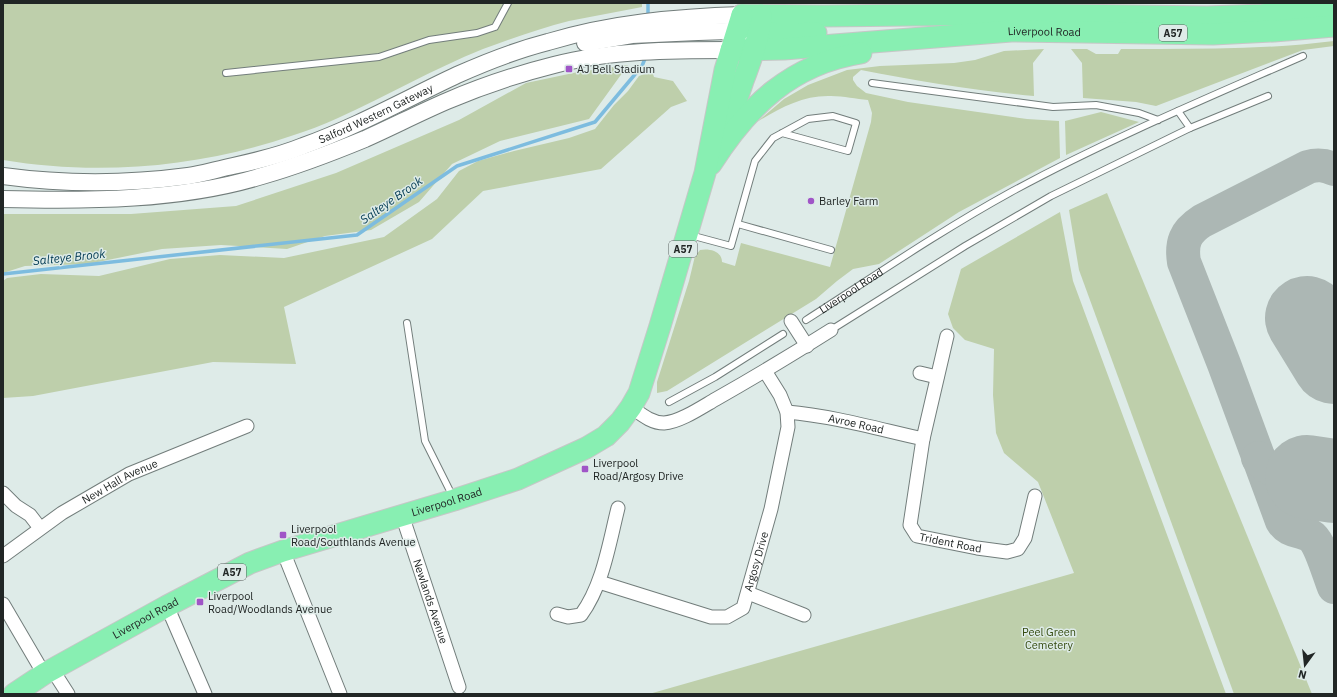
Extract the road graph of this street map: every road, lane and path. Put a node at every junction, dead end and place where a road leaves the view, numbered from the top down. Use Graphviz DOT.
graph roads {
  1 [pos="508,3"];
  2 [pos="790,3"];
  3 [pos="1334,7"];
  4 [pos="822,16"];
  5 [pos="749,25"];
  6 [pos="1334,26"];
  7 [pos="1011,31"];
  8 [pos="1304,56"];
  9 [pos="226,73"];
  10 [pos="872,83"];
  11 [pos="1268,96"];
  12 [pos="1178,111"];
  13 [pos="1158,120"];
  14 [pos="1190,128"];
  15 [pos="782,133"];
  16 [pos="705,173"];
  17 [pos="3,176"];
  18 [pos="3,199"];
  19 [pos="738,224"];
  20 [pos="687,234"];
  21 [pos="831,250"];
  22 [pos="806,320"];
  23 [pos="791,321"];
  24 [pos="407,323"];
  25 [pos="831,330"];
  26 [pos="783,334"];
  27 [pos="947,336"];
  28 [pos="807,346"];
  29 [pos="765,371"];
  30 [pos="920,373"];
  31 [pos="937,377"];
  32 [pos="669,402"];
  33 [pos="631,407"];
  34 [pos="787,412"];
  35 [pos="247,426"];
  36 [pos="923,439"];
  37 [pos="3,493"];
  38 [pos="1035,496"];
  39 [pos="454,500"];
  40 [pos="618,508"];
  41 [pos="402,515"];
  42 [pos="40,528"];
  43 [pos="283,551"];
  44 [pos="3,556"];
  45 [pos="599,582"];
  46 [pos="748,593"];
  47 [pos="3,604"];
  48 [pos="167,606"];
  49 [pos="557,614"];
  50 [pos="804,615"];
  51 [pos="7,619"];
  52 [pos="48,671"];
  53 [pos="459,688"];
  54 [pos="14,694"];
  55 [pos="68,694"];
  56 [pos="206,694"];
  57 [pos="340,694"];
  1 -- 9 [label="lane"];
  2 -- 4 [label="street"];
  3 -- 4 [label="highway, Liverpool Road / A57"];
  4 -- 5 [label="highway, Liverpool Road / A57"];
  5 -- 7 [label="highway, Liverpool Road / A57"];
  5 -- 16 [label="highway, Liverpool Road / A57"];
  5 -- 17 [label="street, Salford Western Gateway"];
  5 -- 18 [label="street, Salford Western Gateway"];
  6 -- 7 [label="highway, Liverpool Road / A57"];
  7 -- 16 [label="highway, A57"];
  8 -- 12 [label="lane, Liverpool Road"];
  10 -- 13 [label="lane"];
  11 -- 14 [label="lane, Liverpool Road"];
  12 -- 13 [label="lane, Liverpool Road"];
  12 -- 14 [label="lane"];
  13 -- 22 [label="lane, Liverpool Road"];
  14 -- 25 [label="lane, Liverpool Road"];
  15 -- 15 [label="lane"];
  15 -- 19 [label="lane"];
  16 -- 20 [label="highway, Liverpool Road / A57"];
  19 -- 20 [label="lane"];
  19 -- 21 [label="lane"];
  20 -- 33 [label="highway, Liverpool Road / A57"];
  23 -- 28 [label="street"];
  24 -- 39 [label="lane"];
  25 -- 28 [label="street"];
  26 -- 32 [label="lane"];
  27 -- 31 [label="street, Trident Road"];
  28 -- 29 [label="street"];
  29 -- 33 [label="street"];
  29 -- 34 [label="street, Argosy Drive"];
  30 -- 31 [label="street"];
  31 -- 36 [label="street, Trident Road"];
  33 -- 39 [label="highway, Liverpool Road / A57"];
  34 -- 36 [label="street, Avroe Road"];
  34 -- 46 [label="street, Argosy Drive"];
  35 -- 42 [label="street, New Hall Avenue"];
  36 -- 38 [label="street, Trident Road"];
  37 -- 42 [label="street"];
  39 -- 41 [label="highway, Liverpool Road / A57"];
  40 -- 45 [label="street"];
  41 -- 43 [label="highway, Liverpool Road / A57"];
  41 -- 53 [label="street, Newlands Avenue"];
  42 -- 44 [label="street, New Hall Avenue"];
  43 -- 48 [label="highway, Liverpool Road / A57"];
  43 -- 57 [label="street"];
  45 -- 46 [label="street, Argosy Drive"];
  45 -- 49 [label="street"];
  46 -- 50 [label="street"];
  47 -- 51 [label="street"];
  48 -- 52 [label="highway, Liverpool Road / A57"];
  48 -- 56 [label="street"];
  51 -- 52 [label="street"];
  52 -- 54 [label="highway, Liverpool Road / A57"];
  52 -- 55 [label="street"];
}
